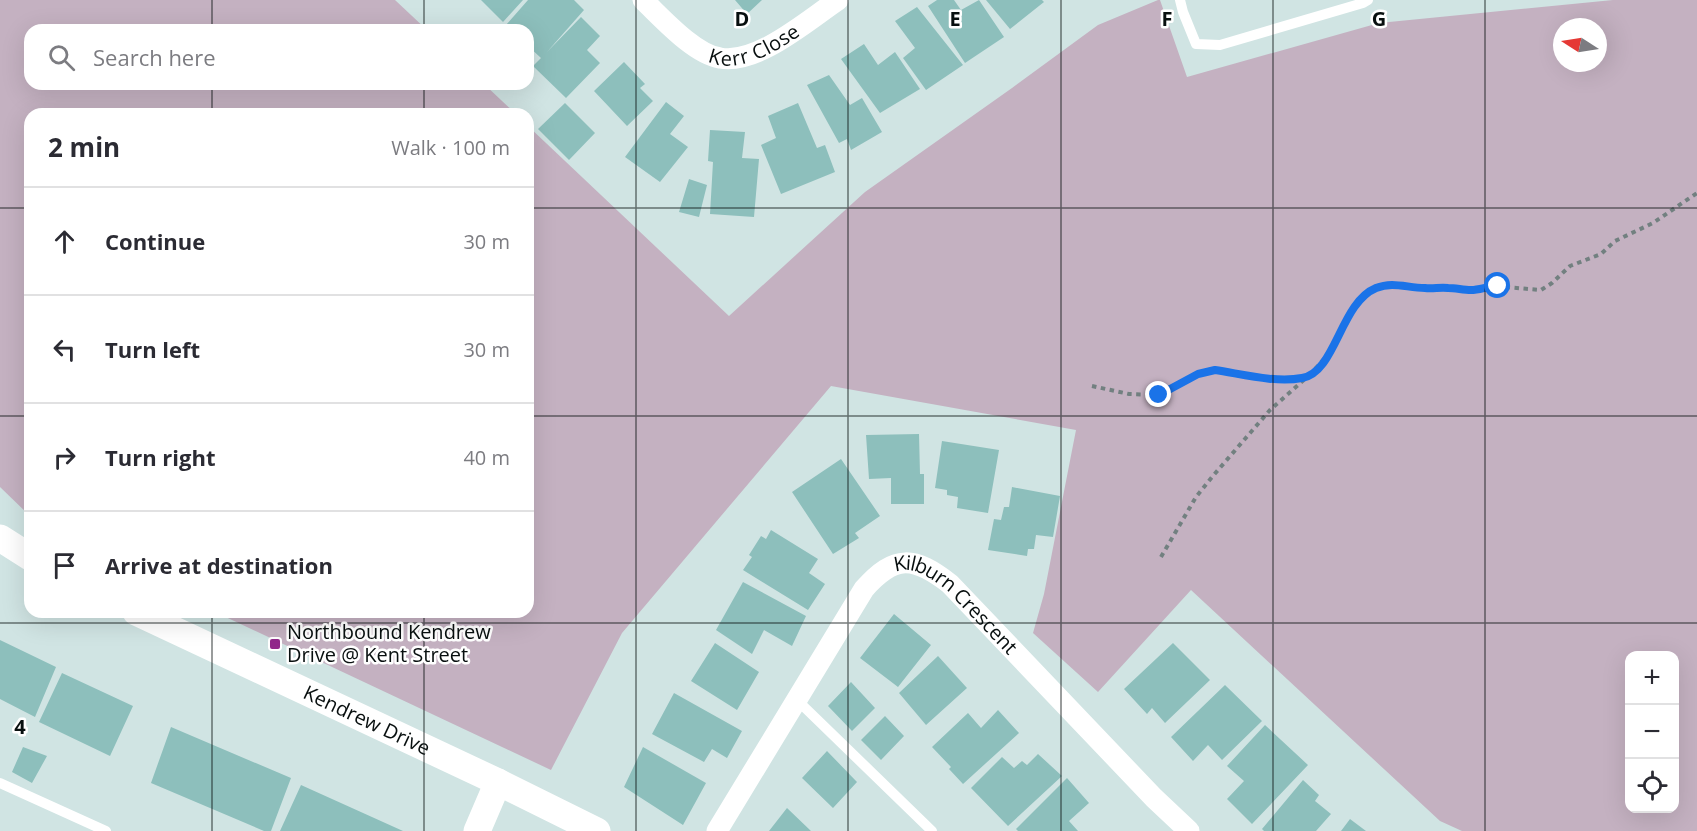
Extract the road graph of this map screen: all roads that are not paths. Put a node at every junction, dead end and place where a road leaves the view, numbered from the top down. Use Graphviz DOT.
graph roads {
  1 [pos="643,0"];
  2 [pos="838,0"];
  3 [pos="1180,0"];
  4 [pos="1368,0"];
  5 [pos="0,538"];
  6 [pos="24,553"];
  7 [pos="149,618"];
  8 [pos="797,700"];
  9 [pos="498,782"];
  10 [pos="0,783"];
  11 [pos="106,831"];
  12 [pos="477,831"];
  13 [pos="597,831"];
  14 [pos="717,831"];
  15 [pos="932,831"];
  16 [pos="1189,831"];
  1 -- 2 [label="street, Kerr Close"];
  3 -- 4 [label="lane"];
  5 -- 6 [label="street"];
  7 -- 9 [label="street, Kendrew Drive"];
  8 -- 14 [label="street, Kilburn Crescent"];
  8 -- 15 [label="lane"];
  8 -- 16 [label="street, Kilburn Crescent"];
  9 -- 12 [label="street"];
  9 -- 13 [label="street, Kendrew Drive"];
  10 -- 11 [label="lane"];
}
